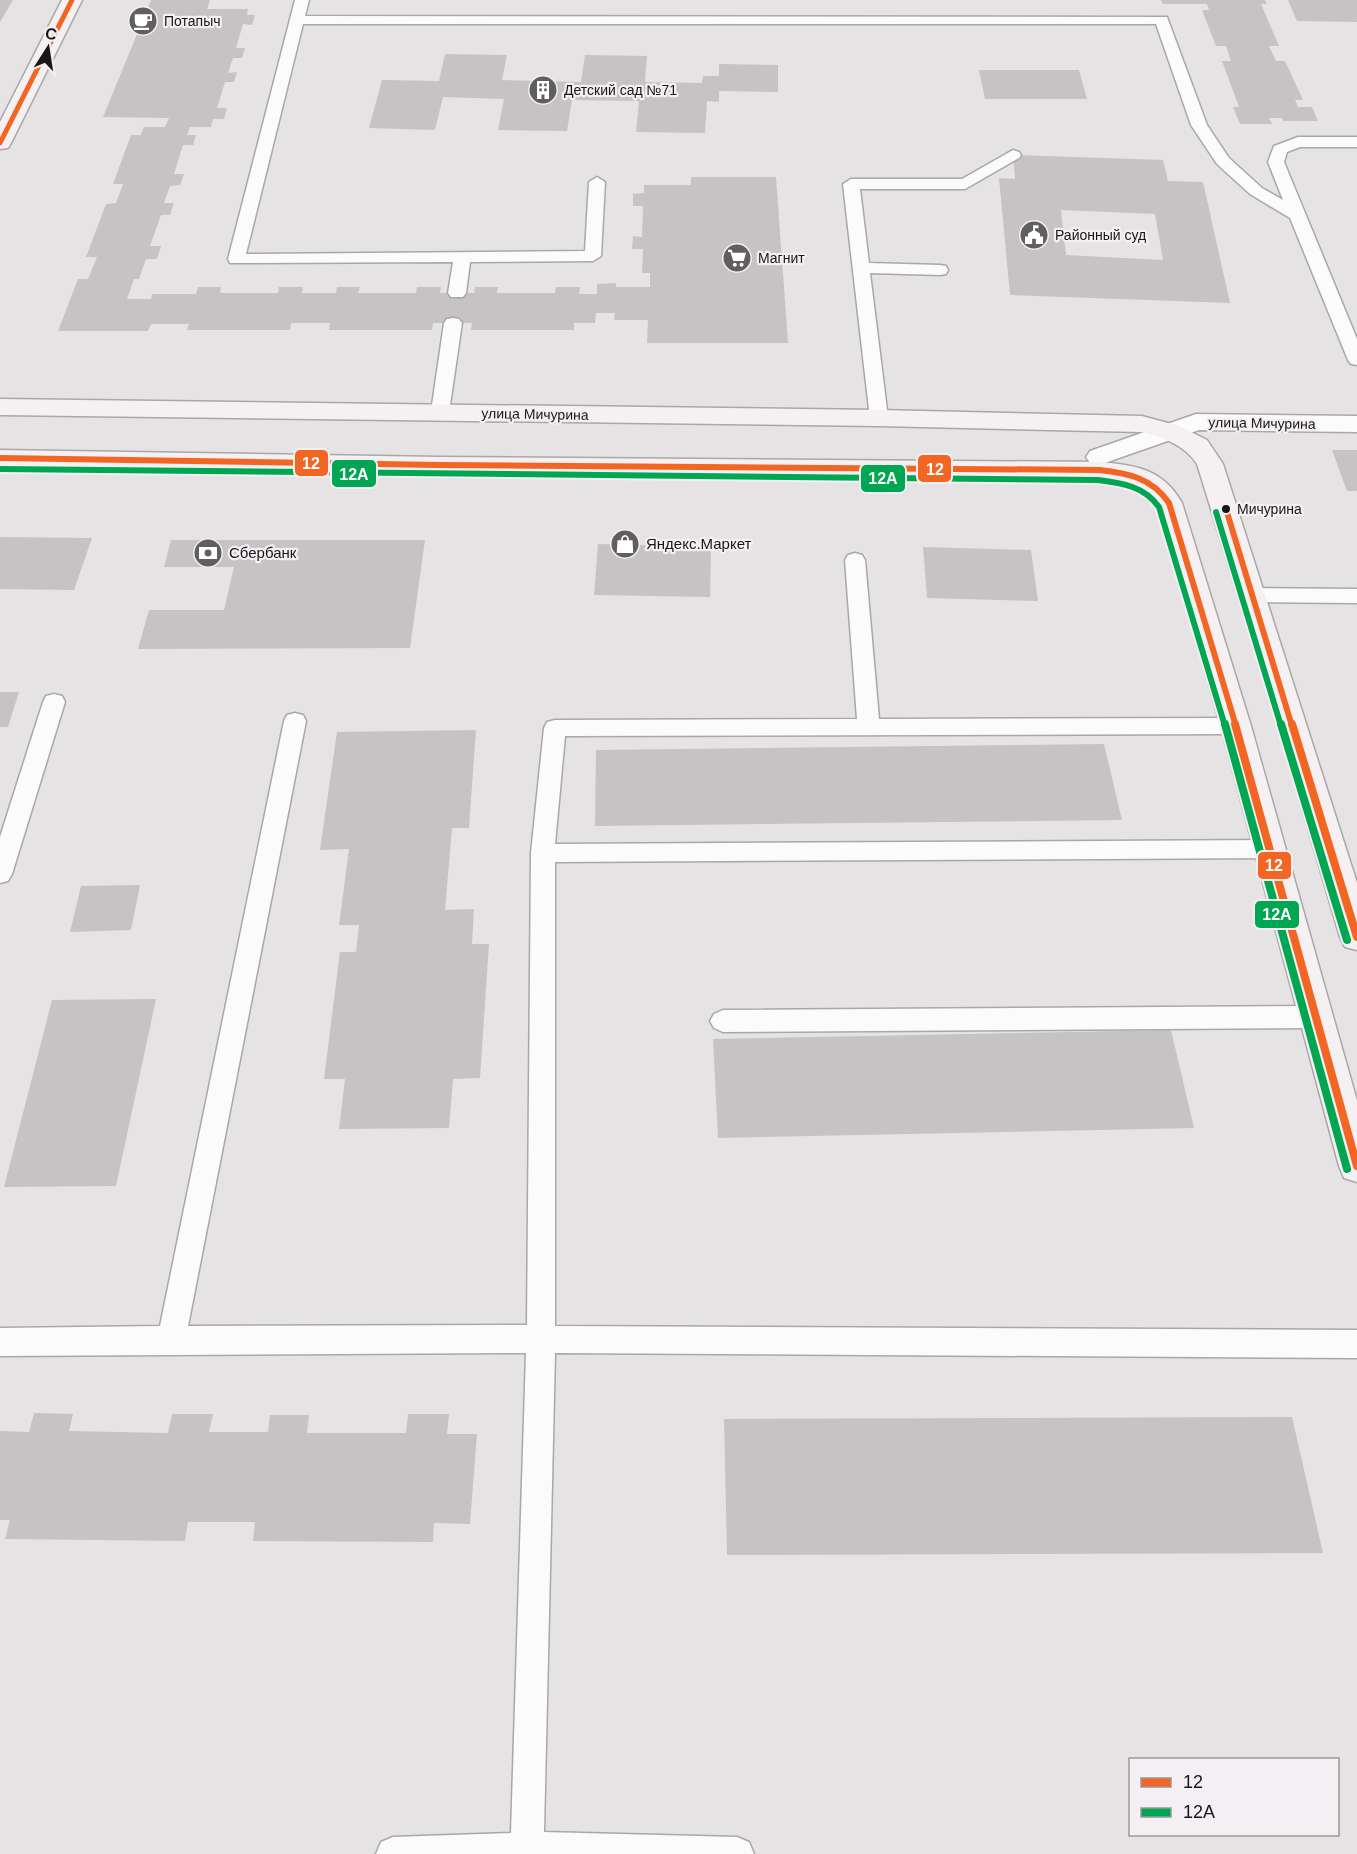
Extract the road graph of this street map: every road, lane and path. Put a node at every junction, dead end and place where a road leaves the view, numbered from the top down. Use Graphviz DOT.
graph roads {
  1 [pos="72,0"];
  2 [pos="302,0"];
  3 [pos="297,20"];
  4 [pos="1357,142"];
  5 [pos="0,143"];
  6 [pos="1013,155"];
  7 [pos="597,182"];
  8 [pos="1297,214"];
  9 [pos="462,257"];
  10 [pos="861,268"];
  11 [pos="940,270"];
  12 [pos="457,293"];
  13 [pos="453,323"];
  14 [pos="1357,360"];
  15 [pos="0,407"];
  16 [pos="440,412"];
  17 [pos="879,418"];
  18 [pos="1069,423"];
  19 [pos="1357,424"];
  20 [pos="1170,432"];
  21 [pos="0,458"];
  22 [pos="1088,463"];
  23 [pos="855,560"];
  24 [pos="1252,594"];
  25 [pos="1357,596"];
  26 [pos="54,702"];
  27 [pos="294,721"];
  28 [pos="1236,726"];
  29 [pos="869,727"];
  30 [pos="1271,849"];
  31 [pos="543,854"];
  32 [pos="0,874"];
  33 [pos="1357,937"];
  34 [pos="1317,1017"];
  35 [pos="723,1021"];
  36 [pos="1357,1166"];
  37 [pos="171,1340"];
  38 [pos="541,1340"];
  39 [pos="0,1342"];
  40 [pos="1357,1344"];
  41 [pos="527,1852"];
  42 [pos="393,1854"];
  43 [pos="737,1854"];
  1 -- 5 [label="street"];
  2 -- 3 [label="lane"];
  3 -- 8 [label="lane"];
  3 -- 9 [label="lane"];
  4 -- 8 [label="lane"];
  6 -- 10 [label="lane"];
  7 -- 9 [label="lane"];
  8 -- 14 [label="lane"];
  9 -- 12 [label="lane"];
  10 -- 11 [label="lane"];
  10 -- 17 [label="lane"];
  13 -- 16 [label="lane"];
  15 -- 16 [label="street, улица Мичурина"];
  16 -- 17 [label="street, улица Мичурина"];
  17 -- 18 [label="street, улица Мичурина"];
  18 -- 20 [label="street, улица Мичурина"];
  18 -- 22 [label="street, улица Мичурина"];
  19 -- 20 [label="street, улица Мичурина"];
  20 -- 22 [label="street, улица Мичурина"];
  20 -- 24 [label="street, улица Мичурина"];
  21 -- 22 [label="street, улица Мичурина"];
  22 -- 28 [label="street, улица Мичурина"];
  23 -- 29 [label="lane"];
  24 -- 25 [label="lane"];
  24 -- 33 [label="street, улица Мичурина"];
  26 -- 32 [label="lane"];
  27 -- 37 [label="lane"];
  28 -- 29 [label="lane"];
  28 -- 30 [label="street"];
  29 -- 31 [label="lane"];
  30 -- 31 [label="lane"];
  30 -- 34 [label="street"];
  31 -- 38 [label="lane"];
  34 -- 35 [label="lane"];
  34 -- 36 [label="street"];
  37 -- 38 [label="lane"];
  37 -- 39 [label="lane"];
  38 -- 40 [label="lane"];
  38 -- 41 [label="lane"];
  41 -- 42 [label="lane"];
  41 -- 43 [label="lane"];
}
